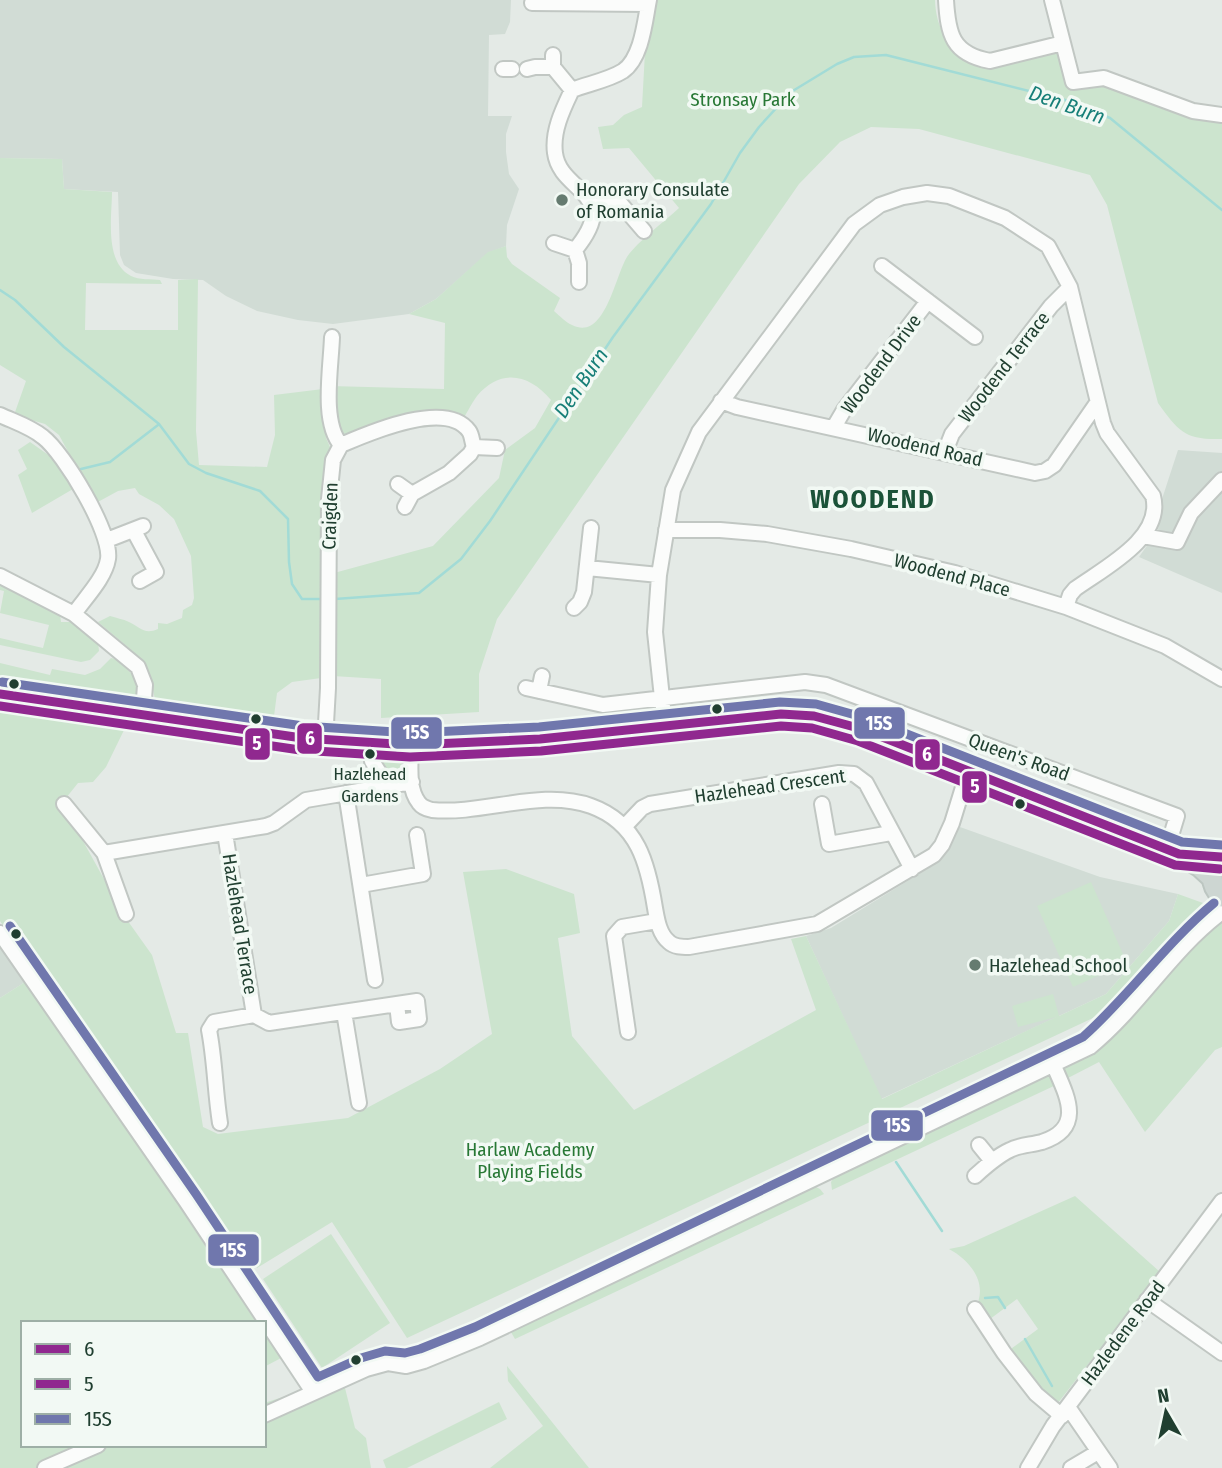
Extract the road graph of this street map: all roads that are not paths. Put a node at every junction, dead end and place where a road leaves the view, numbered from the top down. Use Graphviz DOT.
graph roads {
  1 [pos="946,0"];
  2 [pos="1052,0"];
  3 [pos="648,2"];
  4 [pos="533,3"];
  5 [pos="1063,43"];
  6 [pos="527,69"];
  7 [pos="572,90"];
  8 [pos="1222,114"];
  9 [pos="592,206"];
  10 [pos="644,231"];
  11 [pos="554,243"];
  12 [pos="575,250"];
  13 [pos="885,273"];
  14 [pos="579,282"];
  15 [pos="1070,287"];
  16 [pos="928,302"];
  17 [pos="967,335"];
  18 [pos="332,337"];
  19 [pos="721,401"];
  20 [pos="1097,403"];
  21 [pos="0,415"];
  22 [pos="834,427"];
  23 [pos="341,445"];
  24 [pos="474,447"];
  25 [pos="496,448"];
  26 [pos="945,452"];
  27 [pos="1222,480"];
  28 [pos="398,484"];
  29 [pos="591,528"];
  30 [pos="666,530"];
  31 [pos="1143,536"];
  32 [pos="107,540"];
  33 [pos="587,568"];
  34 [pos="659,575"];
  35 [pos="0,576"];
  36 [pos="140,581"];
  37 [pos="1066,607"];
  38 [pos="574,608"];
  39 [pos="74,614"];
  40 [pos="1222,679"];
  41 [pos="536,685"];
  42 [pos="0,694"];
  43 [pos="662,698"];
  44 [pos="143,713"];
  45 [pos="665,726"];
  46 [pos="325,741"];
  47 [pos="369,744"];
  48 [pos="411,745"];
  49 [pos="968,771"];
  50 [pos="412,782"];
  51 [pos="387,785"];
  52 [pos="346,793"];
  53 [pos="64,804"];
  54 [pos="822,804"];
  55 [pos="624,827"];
  56 [pos="225,833"];
  57 [pos="891,833"];
  58 [pos="417,835"];
  59 [pos="1172,847"];
  60 [pos="104,853"];
  61 [pos="1222,857"];
  62 [pos="912,869"];
  63 [pos="361,885"];
  64 [pos="1218,895"];
  65 [pos="126,914"];
  66 [pos="657,921"];
  67 [pos="0,933"];
  68 [pos="377,993"];
  69 [pos="397,1004"];
  70 [pos="344,1012"];
  71 [pos="254,1015"];
  72 [pos="628,1032"];
  73 [pos="1054,1066"];
  74 [pos="359,1103"];
  75 [pos="220,1123"];
  76 [pos="979,1145"];
  77 [pos="992,1161"];
  78 [pos="975,1176"];
  79 [pos="1222,1201"];
  80 [pos="1147,1300"];
  81 [pos="975,1309"];
  82 [pos="266,1321"];
  83 [pos="266,1321"];
  84 [pos="1222,1353"];
  85 [pos="313,1392"];
  86 [pos="1065,1411"];
  87 [pos="266,1414"];
  88 [pos="93,1447"];
  89 [pos="1098,1451"];
  90 [pos="45,1468"];
  91 [pos="1028,1468"];
  92 [pos="1071,1468"];
  93 [pos="1110,1468"];
  1 -- 5 [label="street"];
  2 -- 5 [label="street"];
  3 -- 4 [label="street"];
  3 -- 7 [label="street"];
  5 -- 8 [label="street"];
  6 -- 7 [label="street"];
  7 -- 9 [label="street"];
  9 -- 10 [label="street"];
  9 -- 12 [label="street"];
  11 -- 12 [label="street"];
  12 -- 14 [label="street"];
  13 -- 16 [label="street, Woodend Drive"];
  15 -- 19 [label="street"];
  15 -- 20 [label="street"];
  15 -- 26 [label="street, Woodend Terrace"];
  16 -- 17 [label="street, Woodend Drive"];
  16 -- 22 [label="street, Woodend Drive"];
  18 -- 23 [label="street"];
  19 -- 22 [label="street, Woodend Road"];
  19 -- 30 [label="street"];
  20 -- 26 [label="street, Woodend Road"];
  20 -- 31 [label="street"];
  21 -- 32 [label="street"];
  22 -- 26 [label="street, Woodend Road"];
  23 -- 24 [label="street"];
  23 -- 46 [label="street, Craigden"];
  24 -- 25 [label="street"];
  24 -- 28 [label="street"];
  27 -- 31 [label="street"];
  29 -- 33 [label="street"];
  30 -- 34 [label="street"];
  30 -- 37 [label="street, Woodend Place"];
  31 -- 37 [label="street"];
  32 -- 36 [label="street"];
  32 -- 39 [label="street"];
  33 -- 34 [label="street"];
  33 -- 38 [label="street"];
  34 -- 43 [label="street"];
  35 -- 39 [label="street"];
  37 -- 40 [label="street, Woodend Place"];
  39 -- 44 [label="street"];
  41 -- 43 [label="street, Queen's Road"];
  42 -- 44 [label="main road, Queen's Road"];
  43 -- 45 [label="street"];
  43 -- 59 [label="street, Queen's Road"];
  44 -- 46 [label="main road, Queen's Road"];
  45 -- 48 [label="main road, Queen's Road"];
  45 -- 49 [label="main road, Queen's Road"];
  46 -- 47 [label="main road, Queen's Road"];
  47 -- 48 [label="main road, Queen's Road"];
  47 -- 51 [label="street"];
  48 -- 50 [label="street"];
  49 -- 59 [label="main road, Queen's Road"];
  49 -- 62 [label="street"];
  50 -- 51 [label="street"];
  50 -- 55 [label="street"];
  51 -- 52 [label="street"];
  52 -- 56 [label="street"];
  52 -- 63 [label="street"];
  53 -- 60 [label="street"];
  54 -- 57 [label="street, Hazlehead Crescent"];
  55 -- 57 [label="street, Hazlehead Crescent"];
  55 -- 66 [label="street"];
  56 -- 60 [label="street"];
  56 -- 71 [label="street, Hazlehead Terrace"];
  57 -- 62 [label="street, Hazlehead Crescent"];
  58 -- 63 [label="street"];
  59 -- 61 [label="main road, Queen's Road"];
  59 -- 64 [label="main road, Queen's Road"];
  60 -- 65 [label="street"];
  61 -- 64 [label="main road"];
  62 -- 66 [label="street"];
  63 -- 68 [label="street"];
  64 -- 73 [label="street"];
  66 -- 72 [label="street"];
  67 -- 83 [label="street"];
  68 -- 69 [label="street"];
  68 -- 70 [label="street"];
  70 -- 71 [label="street"];
  70 -- 74 [label="street"];
  71 -- 75 [label="street"];
  73 -- 77 [label="street"];
  73 -- 85 [label="street"];
  76 -- 77 [label="street"];
  77 -- 78 [label="street"];
  79 -- 80 [label="street, Hazledene Road"];
  80 -- 84 [label="street"];
  80 -- 86 [label="street, Hazledene Road"];
  81 -- 86 [label="street"];
  82 -- 85 [label="street"];
  85 -- 87 [label="street"];
  86 -- 89 [label="street"];
  86 -- 91 [label="street, Hazledene Road"];
  88 -- 90 [label="street"];
  89 -- 92 [label="street"];
  89 -- 93 [label="street"];
}
